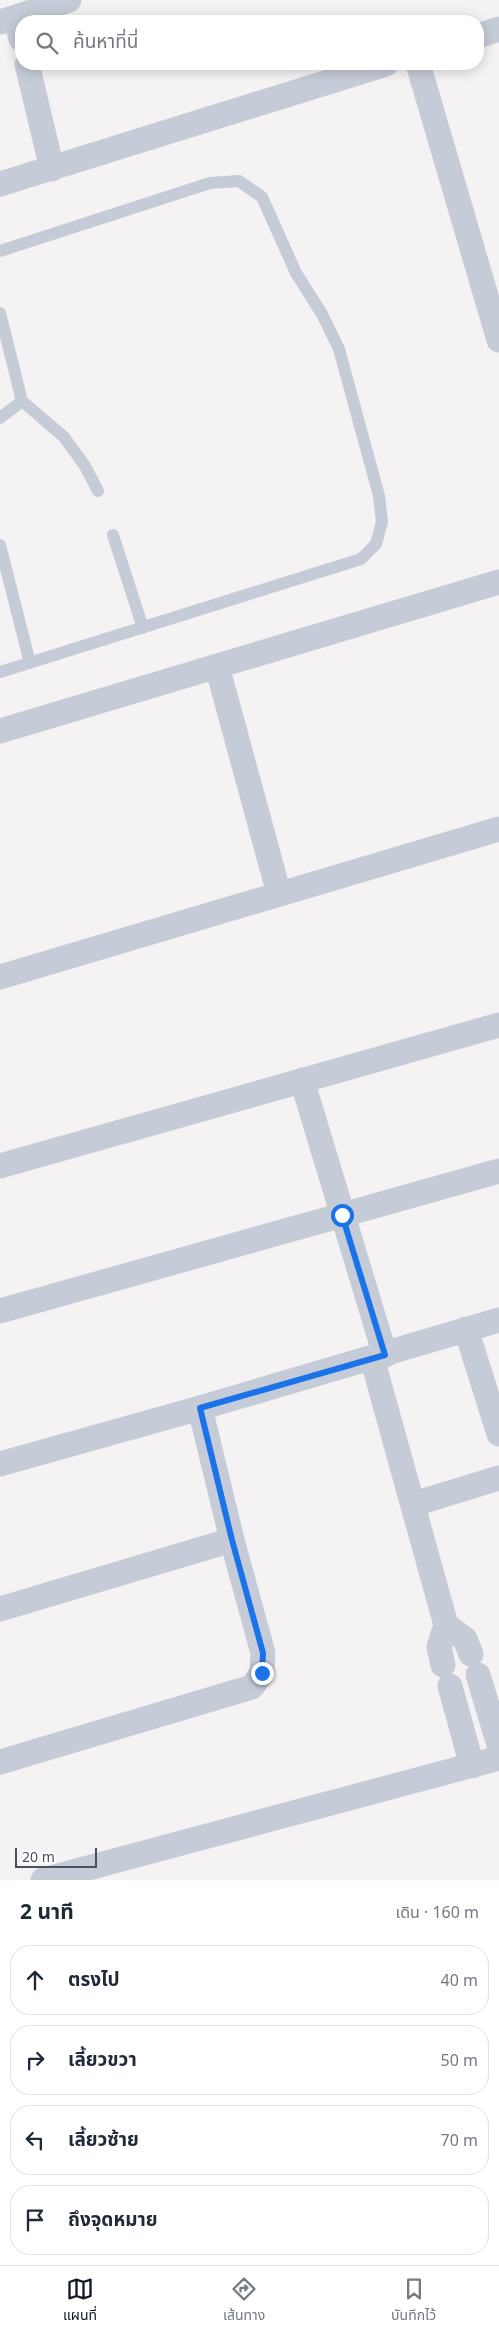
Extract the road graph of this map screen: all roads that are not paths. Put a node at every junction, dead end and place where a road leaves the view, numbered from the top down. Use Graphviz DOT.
graph roads {
  1 [pos="69,0"];
  2 [pos="36,15"];
  3 [pos="499,29"];
  4 [pos="484,34"];
  5 [pos="28,70"];
  6 [pos="367,70"];
  7 [pos="420,70"];
  8 [pos="52,169"];
  9 [pos="0,184"];
  10 [pos="0,251"];
  11 [pos="489,271"];
  12 [pos="0,313"];
  13 [pos="499,340"];
  14 [pos="22,401"];
  15 [pos="0,418"];
  16 [pos="98,491"];
  17 [pos="113,535"];
  18 [pos="0,545"];
  19 [pos="499,582"];
  20 [pos="143,628"];
  21 [pos="30,662"];
  22 [pos="217,666"];
  23 [pos="0,672"];
  24 [pos="0,731"];
  25 [pos="499,829"];
  26 [pos="279,894"];
  27 [pos="0,977"];
  28 [pos="499,1025"];
  29 [pos="302,1080"];
  30 [pos="0,1166"];
  31 [pos="499,1171"];
  32 [pos="342,1215"];
  33 [pos="0,1311"];
  34 [pos="499,1320"];
  35 [pos="466,1329"];
  36 [pos="379,1357"];
  37 [pos="200,1408"];
  38 [pos="499,1434"];
  39 [pos="0,1464"];
  40 [pos="499,1478"];
  41 [pos="414,1504"];
  42 [pos="232,1540"];
  43 [pos="0,1609"];
  44 [pos="446,1625"];
  45 [pos="499,1745"];
  46 [pos="499,1758"];
  47 [pos="0,1762"];
  48 [pos="472,1766"];
  49 [pos="43,1880"];
  1 -- 2 [label="street"];
  3 -- 4 [label="street"];
  5 -- 8 [label="street"];
  6 -- 8 [label="street"];
  7 -- 11 [label="street"];
  8 -- 9 [label="street"];
  10 -- 20 [label="lane"];
  11 -- 13 [label="street"];
  12 -- 14 [label="lane"];
  14 -- 15 [label="lane"];
  14 -- 16 [label="lane"];
  17 -- 20 [label="lane"];
  18 -- 21 [label="lane"];
  19 -- 22 [label="street"];
  20 -- 21 [label="lane"];
  21 -- 23 [label="lane"];
  22 -- 24 [label="street"];
  22 -- 26 [label="street"];
  25 -- 26 [label="street"];
  26 -- 27 [label="street"];
  28 -- 29 [label="street"];
  29 -- 30 [label="street"];
  29 -- 32 [label="street"];
  31 -- 32 [label="street"];
  32 -- 33 [label="street"];
  32 -- 36 [label="street"];
  34 -- 35 [label="street"];
  35 -- 36 [label="street"];
  35 -- 38 [label="street"];
  36 -- 37 [label="street"];
  36 -- 41 [label="street"];
  37 -- 39 [label="street"];
  37 -- 42 [label="street"];
  40 -- 41 [label="street"];
  41 -- 44 [label="street"];
  42 -- 43 [label="street"];
  42 -- 47 [label="street"];
  44 -- 45 [label="street"];
  44 -- 48 [label="street"];
  46 -- 48 [label="street"];
  48 -- 49 [label="street"];
}
